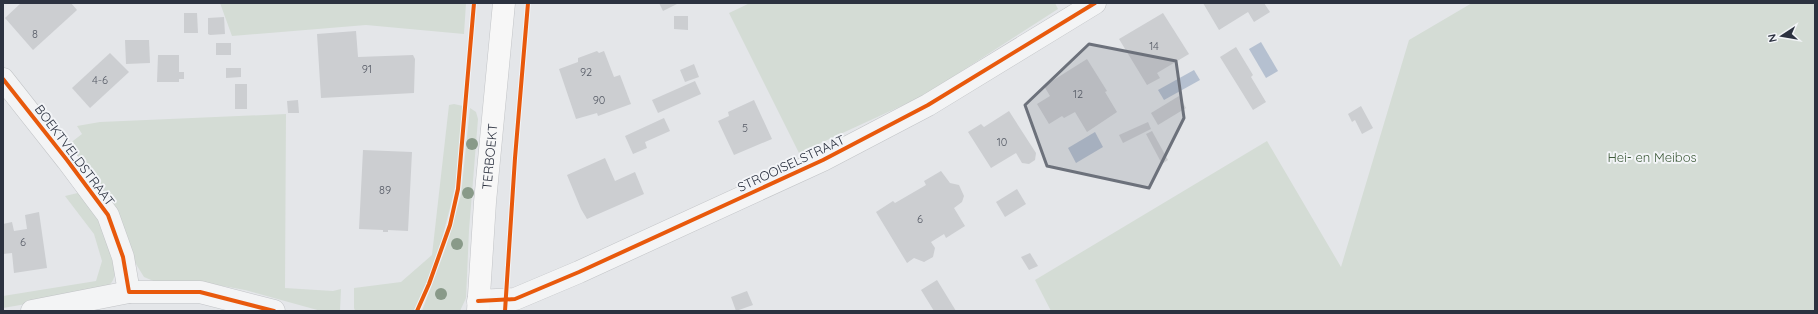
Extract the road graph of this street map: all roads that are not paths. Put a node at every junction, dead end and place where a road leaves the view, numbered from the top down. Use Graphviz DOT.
graph roads {
  1 [pos="504,3"];
  2 [pos="1095,3"];
  3 [pos="3,78"];
  4 [pos="129,292"];
  5 [pos="478,306"];
  6 [pos="32,311"];
  7 [pos="274,311"];
  1 -- 5 [label="main road, TERBOEKT"];
  2 -- 5 [label="street, STROOISELSTRAAT"];
  3 -- 4 [label="street, BOEKTVELDSTRAAT"];
  4 -- 6 [label="street"];
  4 -- 7 [label="street"];
}
